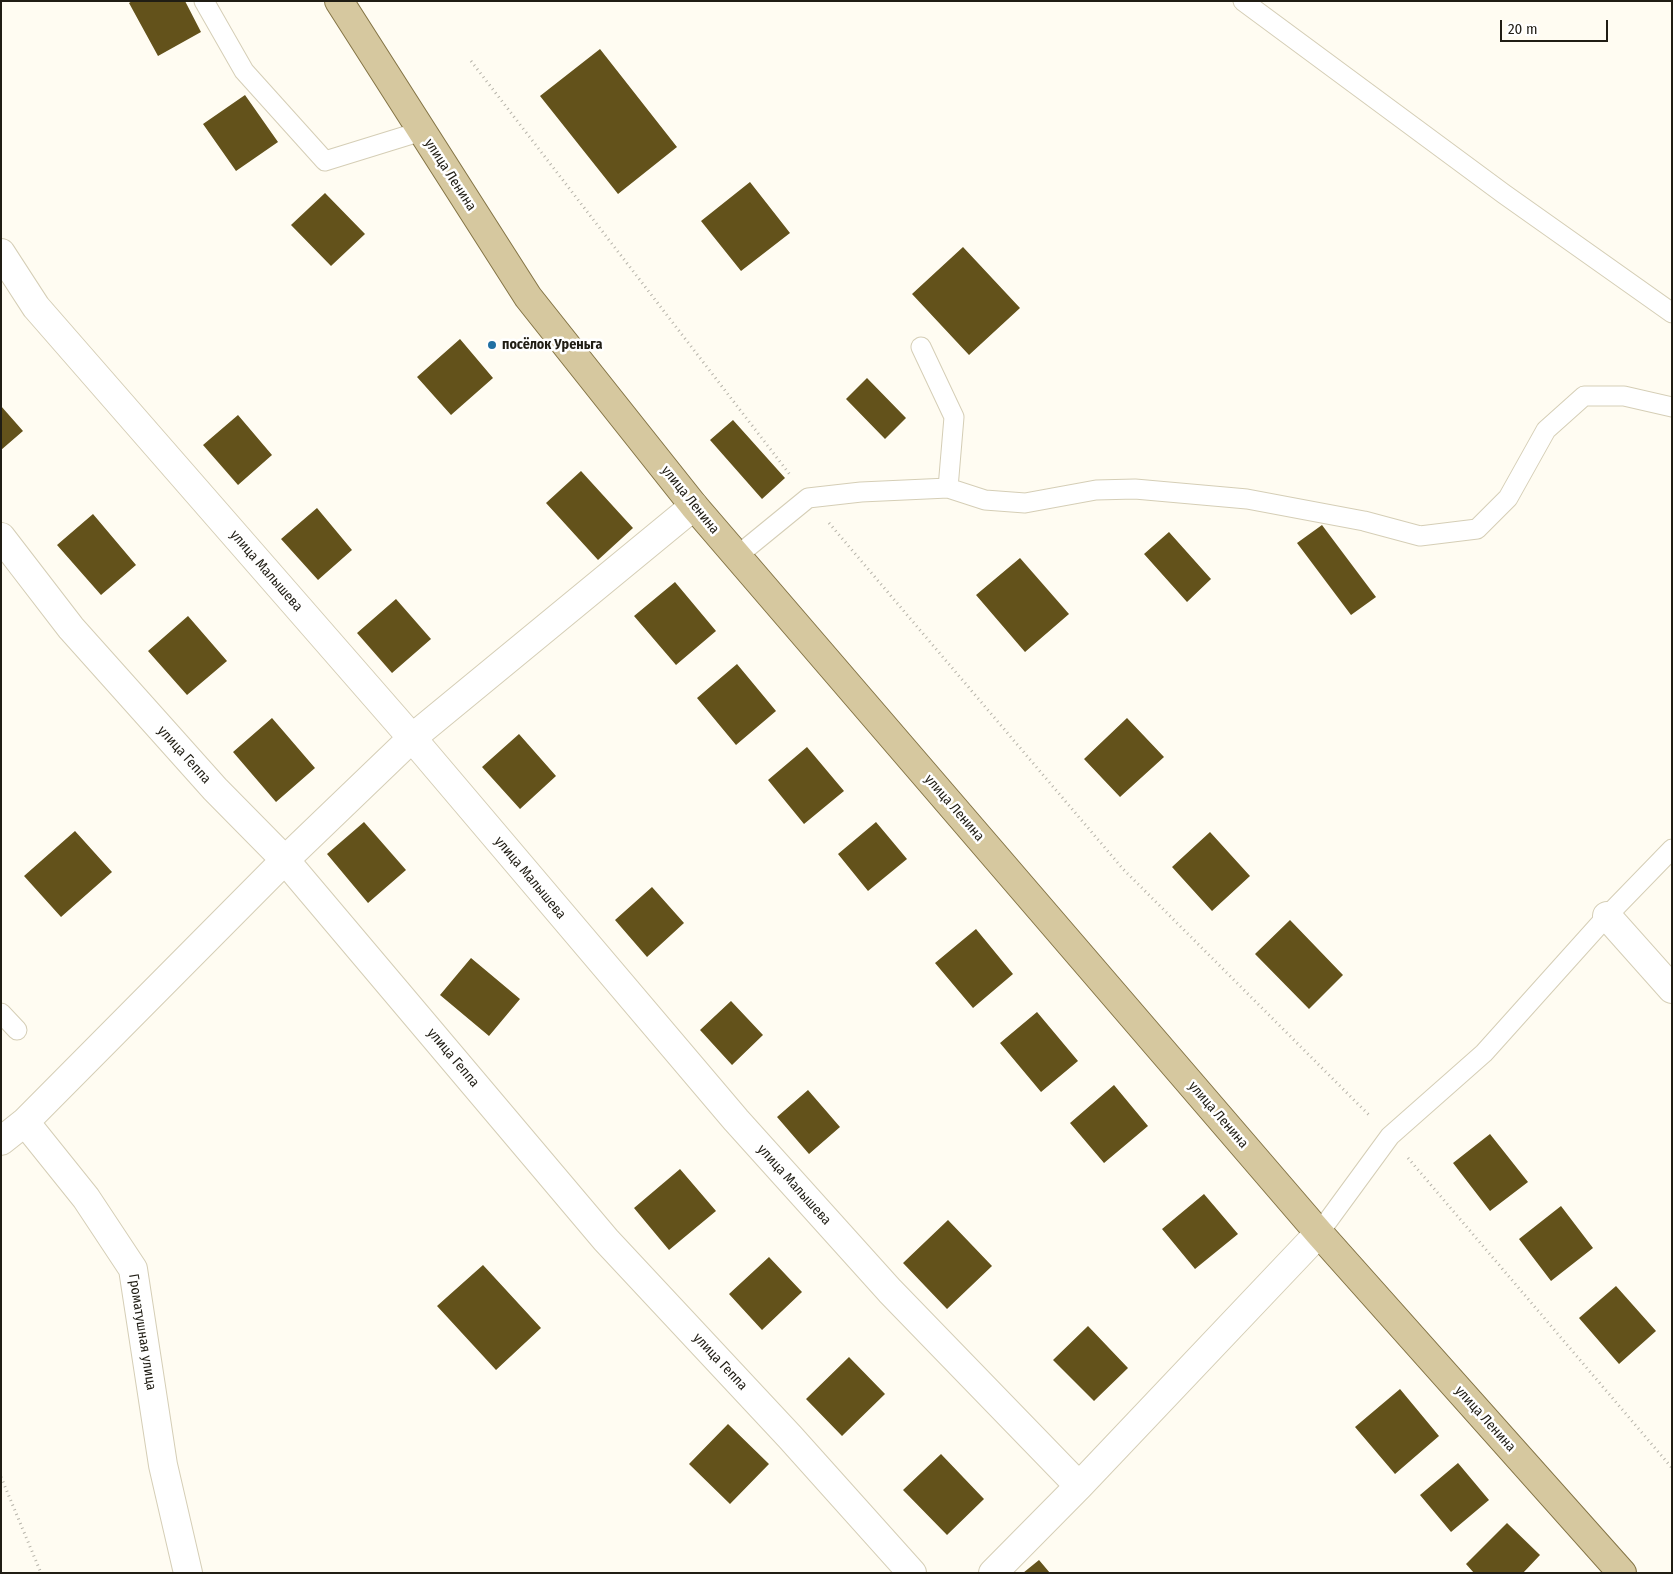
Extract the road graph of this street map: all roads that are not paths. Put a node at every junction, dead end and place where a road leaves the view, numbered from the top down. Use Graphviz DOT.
graph roads {
  1 [pos="204,1"];
  2 [pos="339,1"];
  3 [pos="1243,1"];
  4 [pos="422,131"];
  5 [pos="1,253"];
  6 [pos="1672,313"];
  7 [pos="921,347"];
  8 [pos="1672,407"];
  9 [pos="948,488"];
  10 [pos="694,506"];
  11 [pos="1,537"];
  12 [pos="737,556"];
  13 [pos="412,738"];
  14 [pos="1672,849"];
  15 [pos="285,860"];
  16 [pos="1607,916"];
  17 [pos="1672,989"];
  18 [pos="1,1013"];
  19 [pos="17,1030"];
  20 [pos="25,1122"];
  21 [pos="1,1142"];
  22 [pos="1319,1233"];
  23 [pos="1079,1486"];
  24 [pos="188,1573"];
  25 [pos="912,1573"];
  26 [pos="993,1573"];
  27 [pos="1622,1573"];
  1 -- 4 [label="lane"];
  2 -- 4 [label="main road, улица Ленина"];
  3 -- 6 [label="lane"];
  4 -- 10 [label="main road, улица Ленина"];
  5 -- 13 [label="street, улица Малышева"];
  7 -- 9 [label="lane"];
  8 -- 9 [label="lane"];
  9 -- 12 [label="lane"];
  10 -- 12 [label="main road, улица Ленина"];
  10 -- 13 [label="street"];
  11 -- 15 [label="street, улица Геппа"];
  12 -- 22 [label="main road, улица Ленина"];
  13 -- 15 [label="street"];
  13 -- 23 [label="street, улица Малышева"];
  14 -- 16 [label="lane"];
  15 -- 20 [label="street"];
  15 -- 25 [label="street, улица Геппа"];
  16 -- 17 [label="street"];
  16 -- 22 [label="lane"];
  18 -- 19 [label="lane"];
  20 -- 21 [label="street"];
  20 -- 24 [label="street, Громатушная улица"];
  22 -- 23 [label="street"];
  22 -- 27 [label="main road, улица Ленина"];
  23 -- 26 [label="street"];
}
